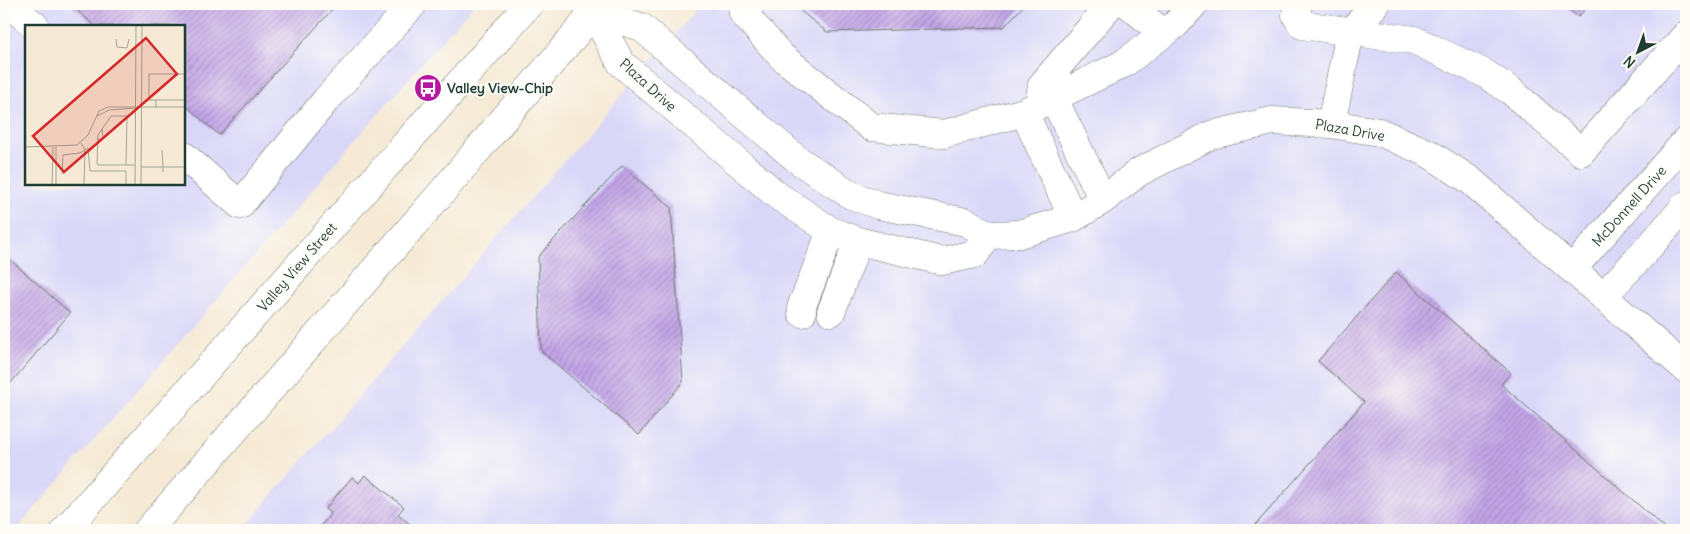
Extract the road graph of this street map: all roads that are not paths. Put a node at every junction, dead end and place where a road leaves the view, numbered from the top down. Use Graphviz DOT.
graph roads {
  1 [pos="9,4"];
  2 [pos="413,4"];
  3 [pos="529,4"];
  4 [pos="751,4"];
  5 [pos="1111,4"];
  6 [pos="1128,4"];
  7 [pos="1194,4"];
  8 [pos="1298,4"];
  9 [pos="1376,4"];
  10 [pos="593,7"];
  11 [pos="34,25"];
  12 [pos="1350,32"];
  13 [pos="1163,33"];
  14 [pos="1686,35"];
  15 [pos="1039,104"];
  16 [pos="1331,124"];
  17 [pos="1686,141"];
  18 [pos="185,157"];
  19 [pos="1102,200"];
  20 [pos="1686,205"];
  21 [pos="1073,218"];
  22 [pos="831,231"];
  23 [pos="990,235"];
  24 [pos="858,241"];
  25 [pos="1572,269"];
  26 [pos="1603,296"];
  27 [pos="831,312"];
  28 [pos="802,313"];
  29 [pos="1686,369"];
  30 [pos="65,530"];
  31 [pos="148,530"];
  1 -- 11 [label="street"];
  2 -- 18 [label="street"];
  3 -- 30 [label="street, Valley View Street"];
  4 -- 15 [label="street"];
  5 -- 15 [label="street"];
  6 -- 13 [label="street"];
  7 -- 13 [label="street"];
  8 -- 12 [label="street"];
  9 -- 12 [label="street"];
  10 -- 22 [label="street, Plaza Drive"];
  10 -- 23 [label="street"];
  10 -- 31 [label="street"];
  12 -- 14 [label="street"];
  12 -- 16 [label="street"];
  13 -- 15 [label="street"];
  15 -- 19 [label="street"];
  15 -- 21 [label="street"];
  16 -- 19 [label="street, Plaza Drive"];
  16 -- 25 [label="street, Plaza Drive"];
  17 -- 25 [label="street, McDonnell Drive"];
  19 -- 21 [label="street, Plaza Drive"];
  20 -- 26 [label="street"];
  21 -- 23 [label="street, Plaza Drive"];
  22 -- 24 [label="street, Plaza Drive"];
  22 -- 28 [label="street"];
  23 -- 24 [label="street, Plaza Drive"];
  24 -- 27 [label="street"];
  25 -- 26 [label="street, Plaza Drive"];
  26 -- 29 [label="street, Plaza Drive"];
}
